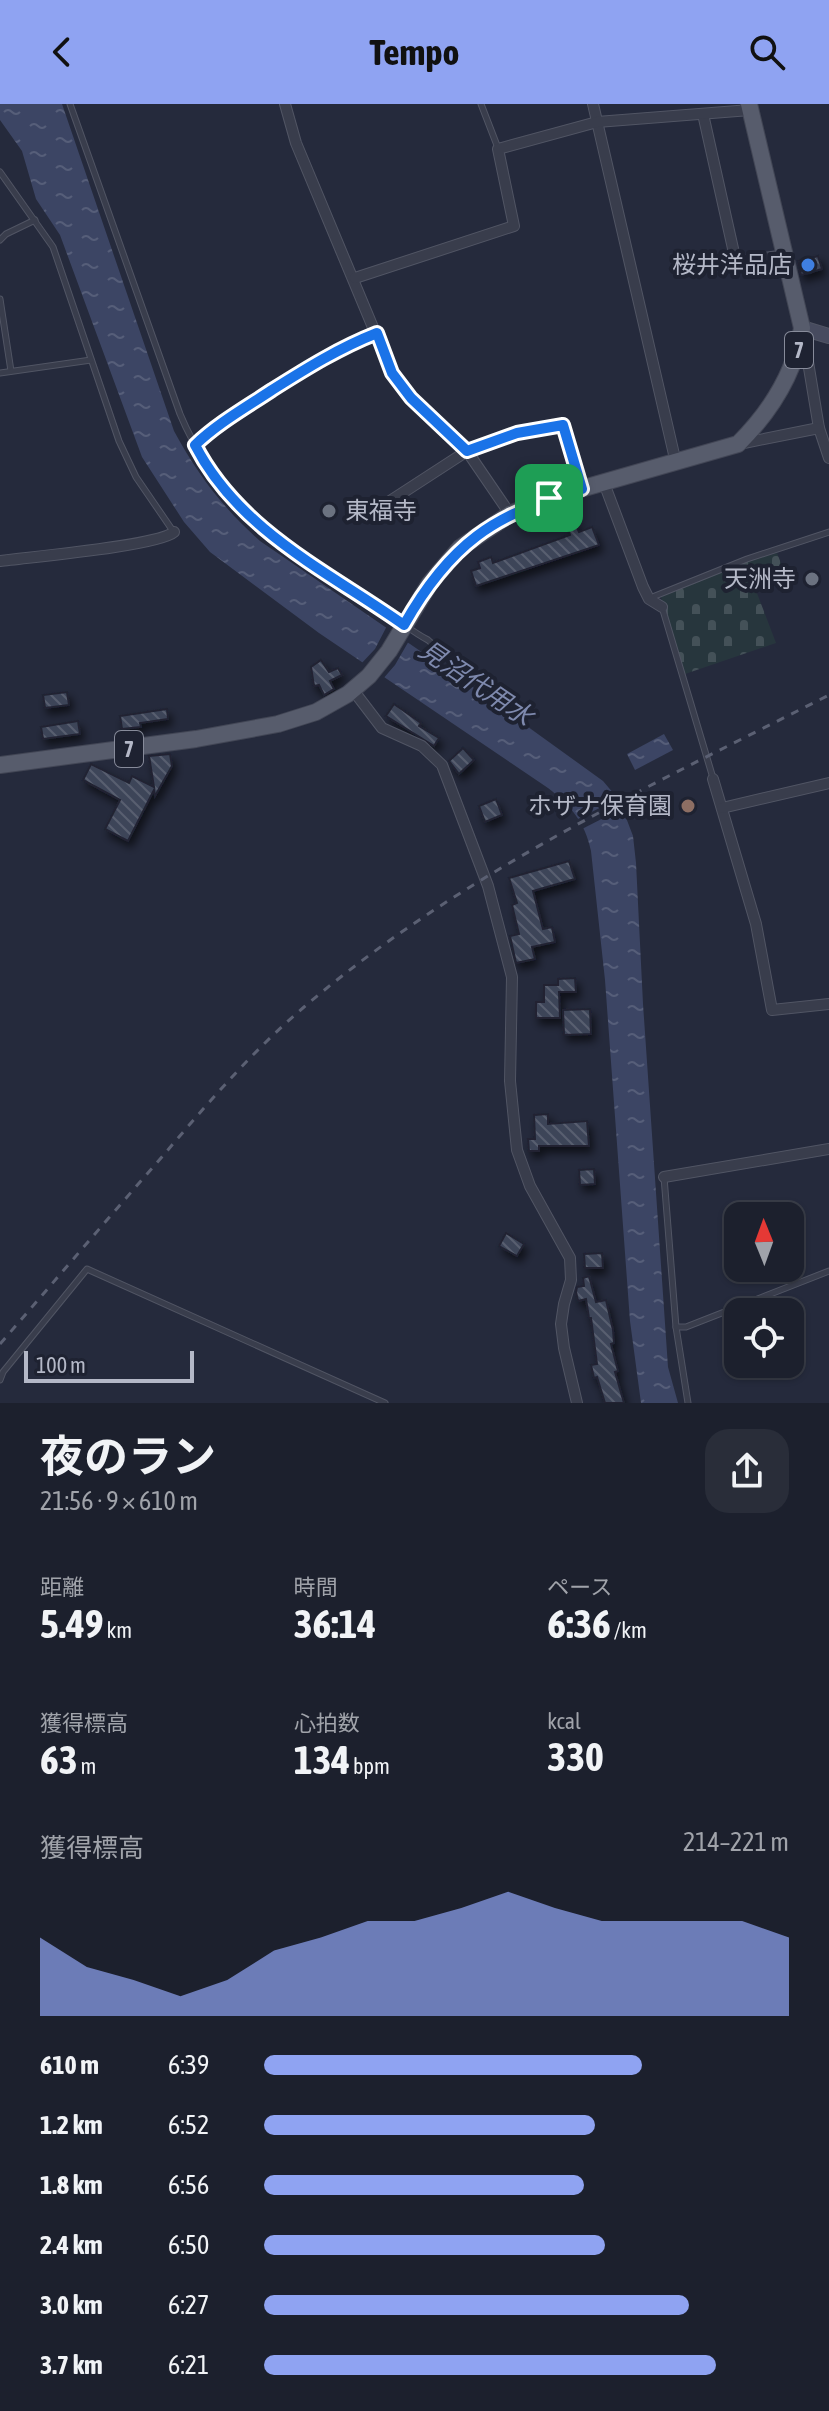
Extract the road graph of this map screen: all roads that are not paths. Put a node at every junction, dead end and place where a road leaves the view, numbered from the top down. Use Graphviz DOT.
graph roads {
  1 [pos="70,104"];
  2 [pos="285,104"];
  3 [pos="481,104"];
  4 [pos="593,104"];
  5 [pos="750,107"];
  6 [pos="703,114"];
  7 [pos="597,122"];
  8 [pos="498,149"];
  9 [pos="0,172"];
  10 [pos="35,220"];
  11 [pos="0,240"];
  12 [pos="786,255"];
  13 [pos="355,278"];
  14 [pos="0,299"];
  15 [pos="802,328"];
  16 [pos="377,333"];
  17 [pos="829,336"];
  18 [pos="91,360"];
  19 [pos="11,371"];
  20 [pos="0,373"];
  21 [pos="819,428"];
  22 [pos="738,444"];
  23 [pos="195,445"];
  24 [pos="467,451"];
  25 [pos="829,458"];
  26 [pos="676,463"];
  27 [pos="604,483"];
  28 [pos="582,489"];
  29 [pos="390,501"];
  30 [pos="510,514"];
  31 [pos="174,532"];
  32 [pos="829,532"];
  33 [pos="0,561"];
  34 [pos="649,599"];
  35 [pos="662,607"];
  36 [pos="403,627"];
  37 [pos="353,690"];
  38 [pos="512,702"];
  39 [pos="0,765"];
  40 [pos="713,779"];
  41 [pos="829,783"];
  42 [pos="722,808"];
  43 [pos="829,1004"];
  44 [pos="829,1149"];
  45 [pos="664,1177"];
  46 [pos="829,1271"];
  47 [pos="676,1327"];
  48 [pos="0,1380"];
  49 [pos="385,1403"];
  50 [pos="577,1403"];
  51 [pos="688,1403"];
  1 -- 23 [label="lane"];
  2 -- 13 [label="street"];
  3 -- 8 [label="lane"];
  4 -- 7 [label="street"];
  5 -- 6 [label="street"];
  5 -- 12 [label="main road, 7"];
  6 -- 7 [label="street"];
  6 -- 12 [label="street"];
  7 -- 8 [label="street"];
  7 -- 26 [label="street"];
  8 -- 13 [label="street"];
  9 -- 10 [label="lane"];
  10 -- 11 [label="lane"];
  10 -- 18 [label="lane"];
  12 -- 15 [label="main road, 7"];
  13 -- 16 [label="street"];
  14 -- 19 [label="lane"];
  15 -- 17 [label="main road"];
  15 -- 21 [label="street"];
  15 -- 22 [label="main road, 7"];
  16 -- 23 [label="lane"];
  16 -- 24 [label="street"];
  18 -- 19 [label="lane"];
  18 -- 31 [label="lane"];
  19 -- 20 [label="lane"];
  21 -- 22 [label="street"];
  21 -- 25 [label="street"];
  22 -- 26 [label="main road, 7"];
  23 -- 36 [label="lane"];
  24 -- 28 [label="street"];
  24 -- 29 [label="street"];
  24 -- 30 [label="street"];
  26 -- 27 [label="main road, 7"];
  27 -- 28 [label="main road, 7"];
  27 -- 34 [label="street"];
  28 -- 30 [label="main road, 7"];
  30 -- 36 [label="main road, 7"];
  31 -- 33 [label="street"];
  32 -- 34 [label="lane"];
  34 -- 35 [label="street"];
  35 -- 40 [label="lane"];
  36 -- 37 [label="main road, 7"];
  36 -- 38 [label="lane"];
  37 -- 39 [label="main road, 7"];
  37 -- 50 [label="street"];
  40 -- 42 [label="street"];
  41 -- 42 [label="street"];
  42 -- 43 [label="street"];
  44 -- 45 [label="street"];
  45 -- 47 [label="lane"];
  46 -- 47 [label="lane"];
  47 -- 51 [label="lane"];
  48 -- 49 [label="lane"];
}
